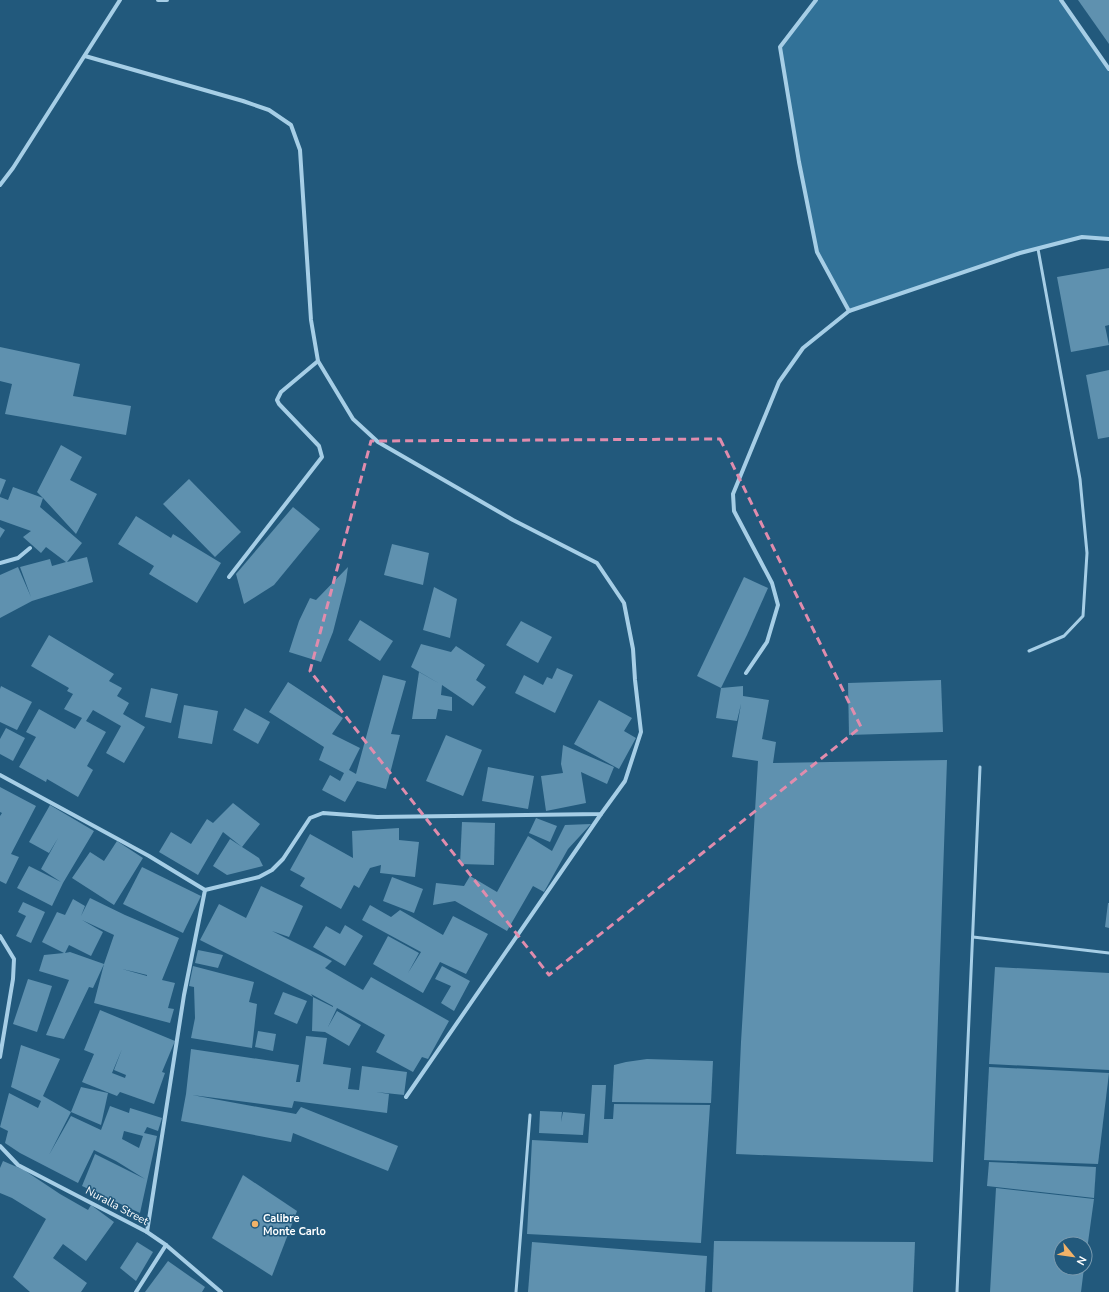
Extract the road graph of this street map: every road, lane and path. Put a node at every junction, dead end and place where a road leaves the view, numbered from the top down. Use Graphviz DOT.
graph roads {
  1 [pos="120,0"];
  2 [pos="158,0"];
  3 [pos="167,0"];
  4 [pos="816,0"];
  5 [pos="1061,0"];
  6 [pos="85,56"];
  7 [pos="1109,69"];
  8 [pos="0,185"];
  9 [pos="1109,239"];
  10 [pos="1038,248"];
  11 [pos="849,311"];
  12 [pos="318,361"];
  13 [pos="30,548"];
  14 [pos="0,563"];
  15 [pos="229,577"];
  16 [pos="1029,651"];
  17 [pos="746,673"];
  18 [pos="980,767"];
  19 [pos="0,775"];
  20 [pos="601,814"];
  21 [pos="205,890"];
  22 [pos="0,936"];
  23 [pos="973,937"];
  24 [pos="1109,953"];
  25 [pos="0,1057"];
  26 [pos="406,1097"];
  27 [pos="530,1115"];
  28 [pos="0,1146"];
  29 [pos="147,1232"];
  30 [pos="166,1245"];
  31 [pos="136,1292"];
  32 [pos="221,1292"];
  33 [pos="516,1292"];
  34 [pos="957,1292"];
  1 -- 6 [label="street"];
  2 -- 3 [label="street"];
  4 -- 11 [label="street"];
  5 -- 7 [label="street"];
  6 -- 8 [label="street"];
  6 -- 12 [label="street"];
  9 -- 10 [label="street"];
  10 -- 11 [label="street"];
  10 -- 16 [label="lane"];
  11 -- 17 [label="street"];
  12 -- 15 [label="street"];
  12 -- 20 [label="street"];
  13 -- 14 [label="street"];
  18 -- 23 [label="lane"];
  19 -- 21 [label="street"];
  20 -- 21 [label="street"];
  20 -- 26 [label="street"];
  21 -- 29 [label="street"];
  22 -- 25 [label="street"];
  23 -- 24 [label="lane"];
  23 -- 34 [label="lane"];
  27 -- 33 [label="lane"];
  28 -- 29 [label="street, Nuralla Street"];
  29 -- 30 [label="street, Nuralla Street"];
  30 -- 31 [label="street"];
  30 -- 32 [label="street, Nuralla Street"];
}
